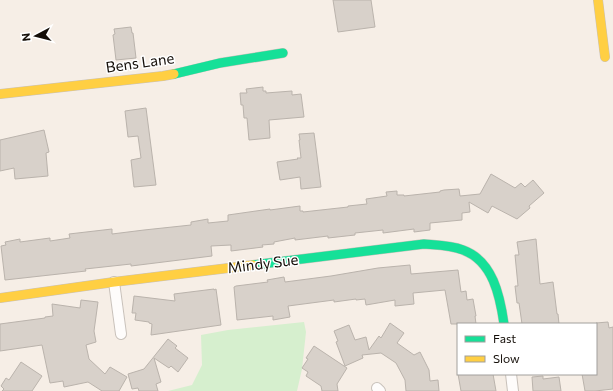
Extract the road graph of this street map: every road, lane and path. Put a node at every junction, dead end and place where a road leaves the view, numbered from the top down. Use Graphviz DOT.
graph roads {
  1 [pos="598,0"];
  2 [pos="283,53"];
  3 [pos="605,57"];
  4 [pos="0,94"];
  5 [pos="114,282"];
  6 [pos="0,298"];
  7 [pos="504,323"];
  8 [pos="121,334"];
  9 [pos="511,375"];
  10 [pos="513,391"];
  1 -- 3 [label="street"];
  2 -- 4 [label="street, Bens Lane"];
  5 -- 6 [label="street, Mindy Sue"];
  5 -- 7 [label="street, Mindy Sue"];
  5 -- 8 [label="street"];
  9 -- 10 [label="street"];
}
